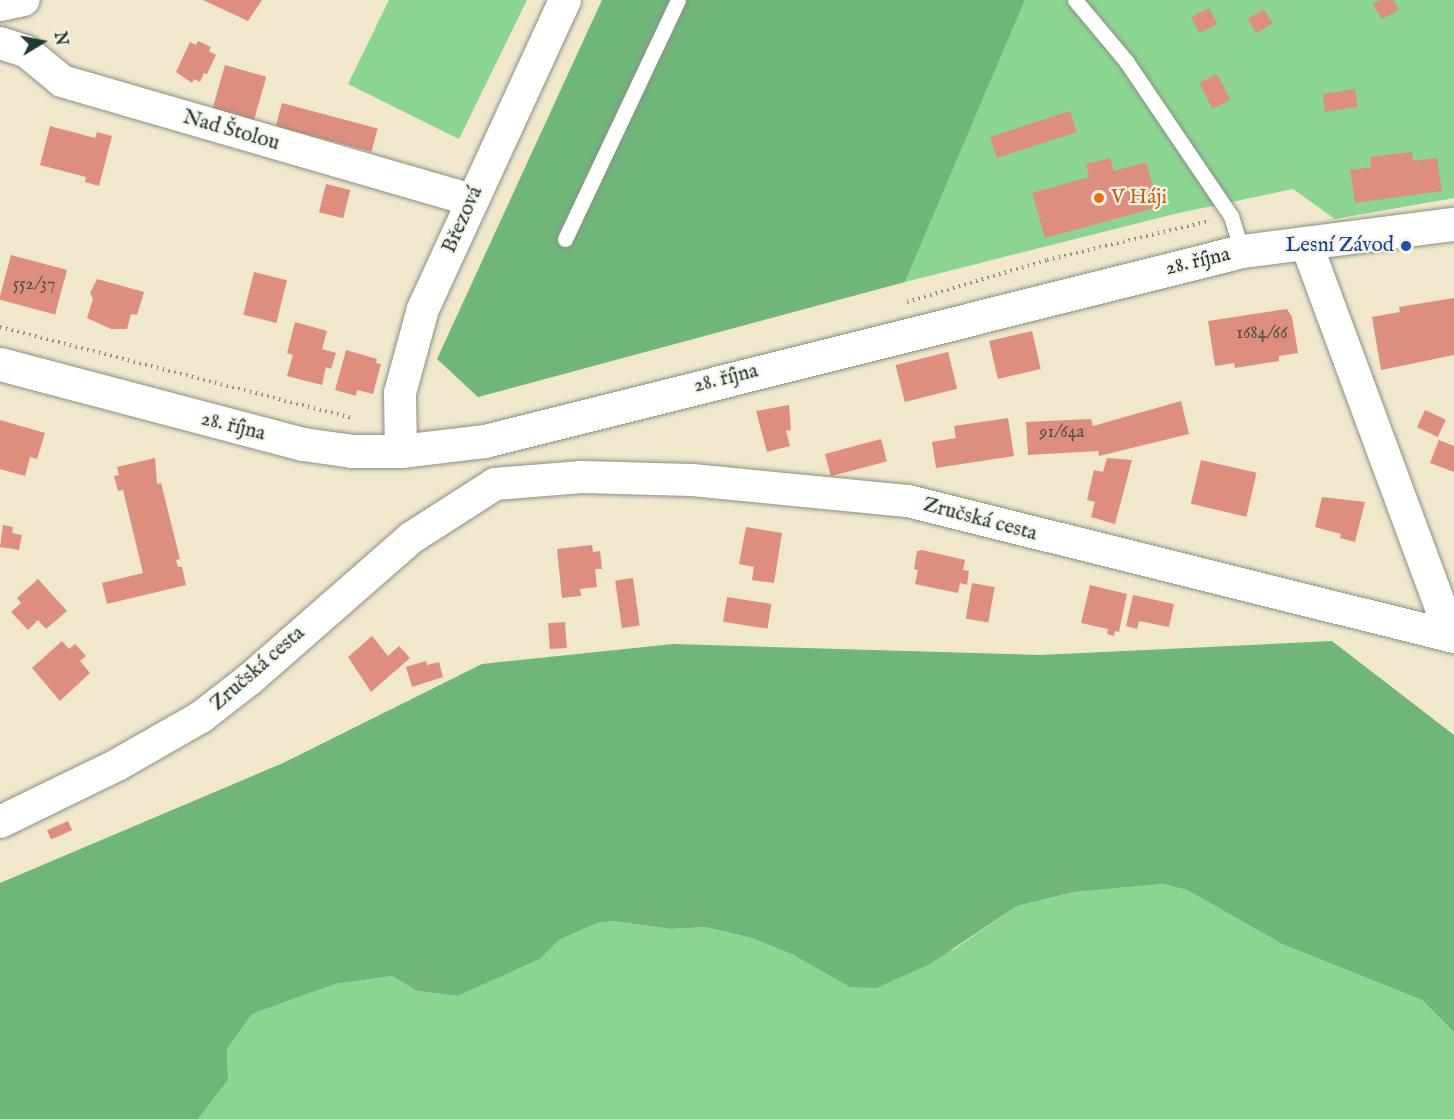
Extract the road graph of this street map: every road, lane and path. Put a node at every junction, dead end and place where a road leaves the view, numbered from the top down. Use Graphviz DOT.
graph roads {
  1 [pos="23,0"];
  2 [pos="565,0"];
  3 [pos="678,0"];
  4 [pos="1075,0"];
  5 [pos="0,5"];
  6 [pos="0,43"];
  7 [pos="472,200"];
  8 [pos="1454,224"];
  9 [pos="565,239"];
  10 [pos="1306,243"];
  11 [pos="1242,251"];
  12 [pos="0,327"];
  13 [pos="0,364"];
  14 [pos="356,419"];
  15 [pos="485,441"];
  16 [pos="401,451"];
  17 [pos="495,484"];
  18 [pos="1453,637"];
  19 [pos="0,822"];
  1 -- 5 [label="street"];
  2 -- 7 [label="street, Březová"];
  3 -- 9 [label="lane"];
  4 -- 11 [label="lane"];
  6 -- 7 [label="street, Nad Štolou"];
  7 -- 16 [label="street, Březová"];
  8 -- 10 [label="main road, 28. října"];
  10 -- 11 [label="main road, 28. října"];
  10 -- 18 [label="street"];
  11 -- 15 [label="main road, 28. října"];
  12 -- 14 [label="path"];
  13 -- 16 [label="main road, 28. října"];
  15 -- 16 [label="main road, 28. října"];
  15 -- 17 [label="street"];
  17 -- 18 [label="street, Zručská cesta"];
  17 -- 19 [label="street, Zručská cesta"];
}
